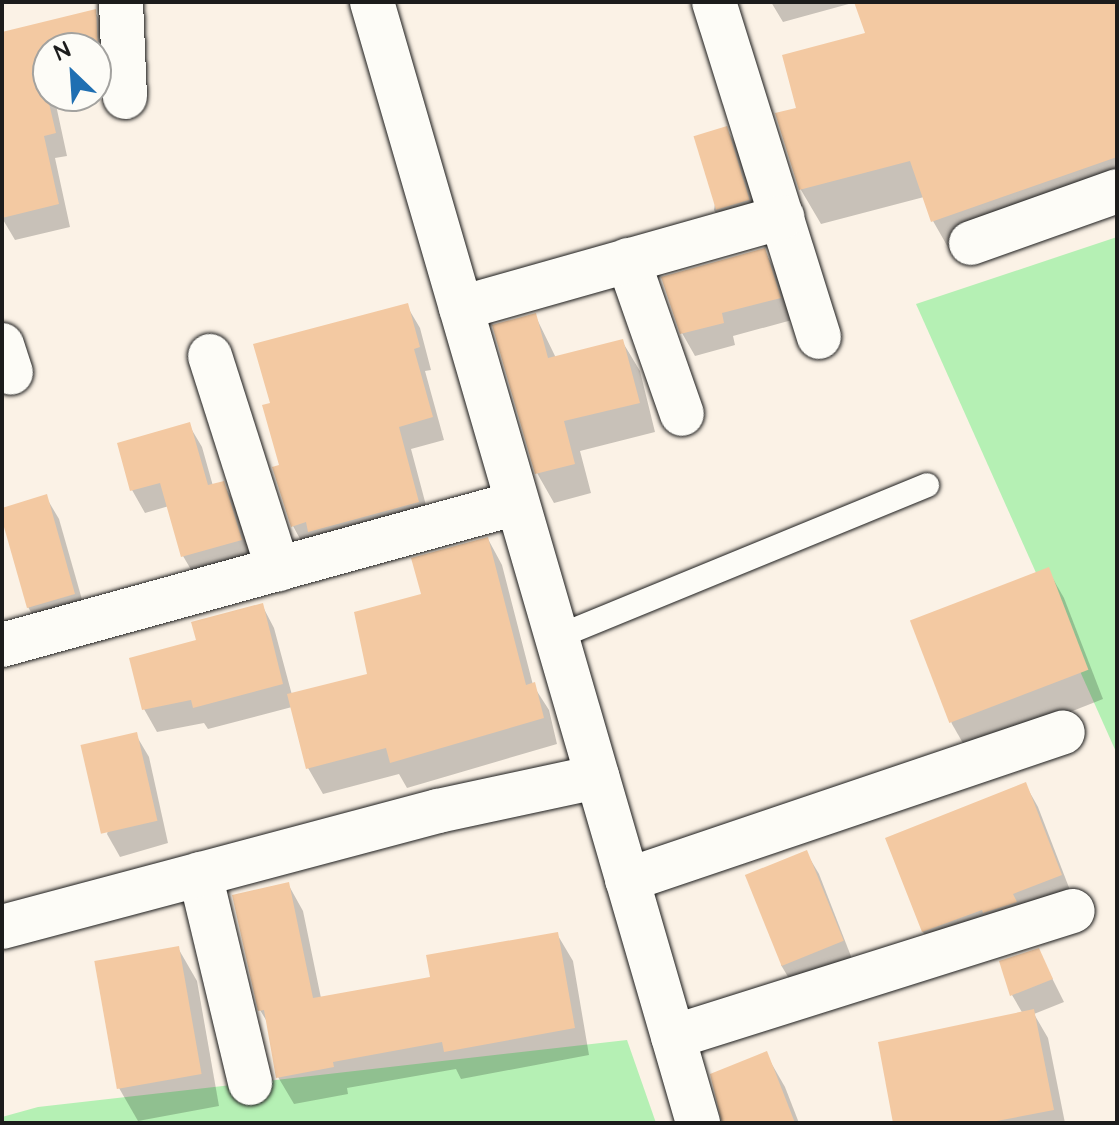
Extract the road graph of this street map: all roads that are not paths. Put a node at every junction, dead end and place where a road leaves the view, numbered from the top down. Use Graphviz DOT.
graph roads {
  1 [pos="121,2"];
  2 [pos="372,2"];
  3 [pos="714,2"];
  4 [pos="125,97"];
  5 [pos="1117,191"];
  6 [pos="782,217"];
  7 [pos="971,243"];
  8 [pos="628,260"];
  9 [pos="461,308"];
  10 [pos="819,337"];
  11 [pos="210,356"];
  12 [pos="682,414"];
  13 [pos="927,485"];
  14 [pos="517,503"];
  15 [pos="278,569"];
  16 [pos="557,637"];
  17 [pos="2,645"];
  18 [pos="1063,732"];
  19 [pos="597,777"];
  20 [pos="200,874"];
  21 [pos="627,880"];
  22 [pos="1073,911"];
  23 [pos="2,927"];
  24 [pos="673,1037"];
  25 [pos="250,1083"];
  26 [pos="698,1123"];
  1 -- 4 [label="street"];
  2 -- 9 [label="street"];
  3 -- 6 [label="street"];
  5 -- 7 [label="street"];
  6 -- 8 [label="street"];
  6 -- 10 [label="street"];
  8 -- 9 [label="street"];
  8 -- 12 [label="street"];
  9 -- 14 [label="street"];
  11 -- 15 [label="street"];
  13 -- 16 [label="lane"];
  14 -- 15 [label="street"];
  14 -- 16 [label="street"];
  15 -- 17 [label="street"];
  16 -- 19 [label="street"];
  18 -- 21 [label="street"];
  19 -- 20 [label="street"];
  19 -- 21 [label="street"];
  20 -- 23 [label="street"];
  20 -- 25 [label="street"];
  21 -- 24 [label="street"];
  22 -- 24 [label="street"];
  24 -- 26 [label="street"];
}
